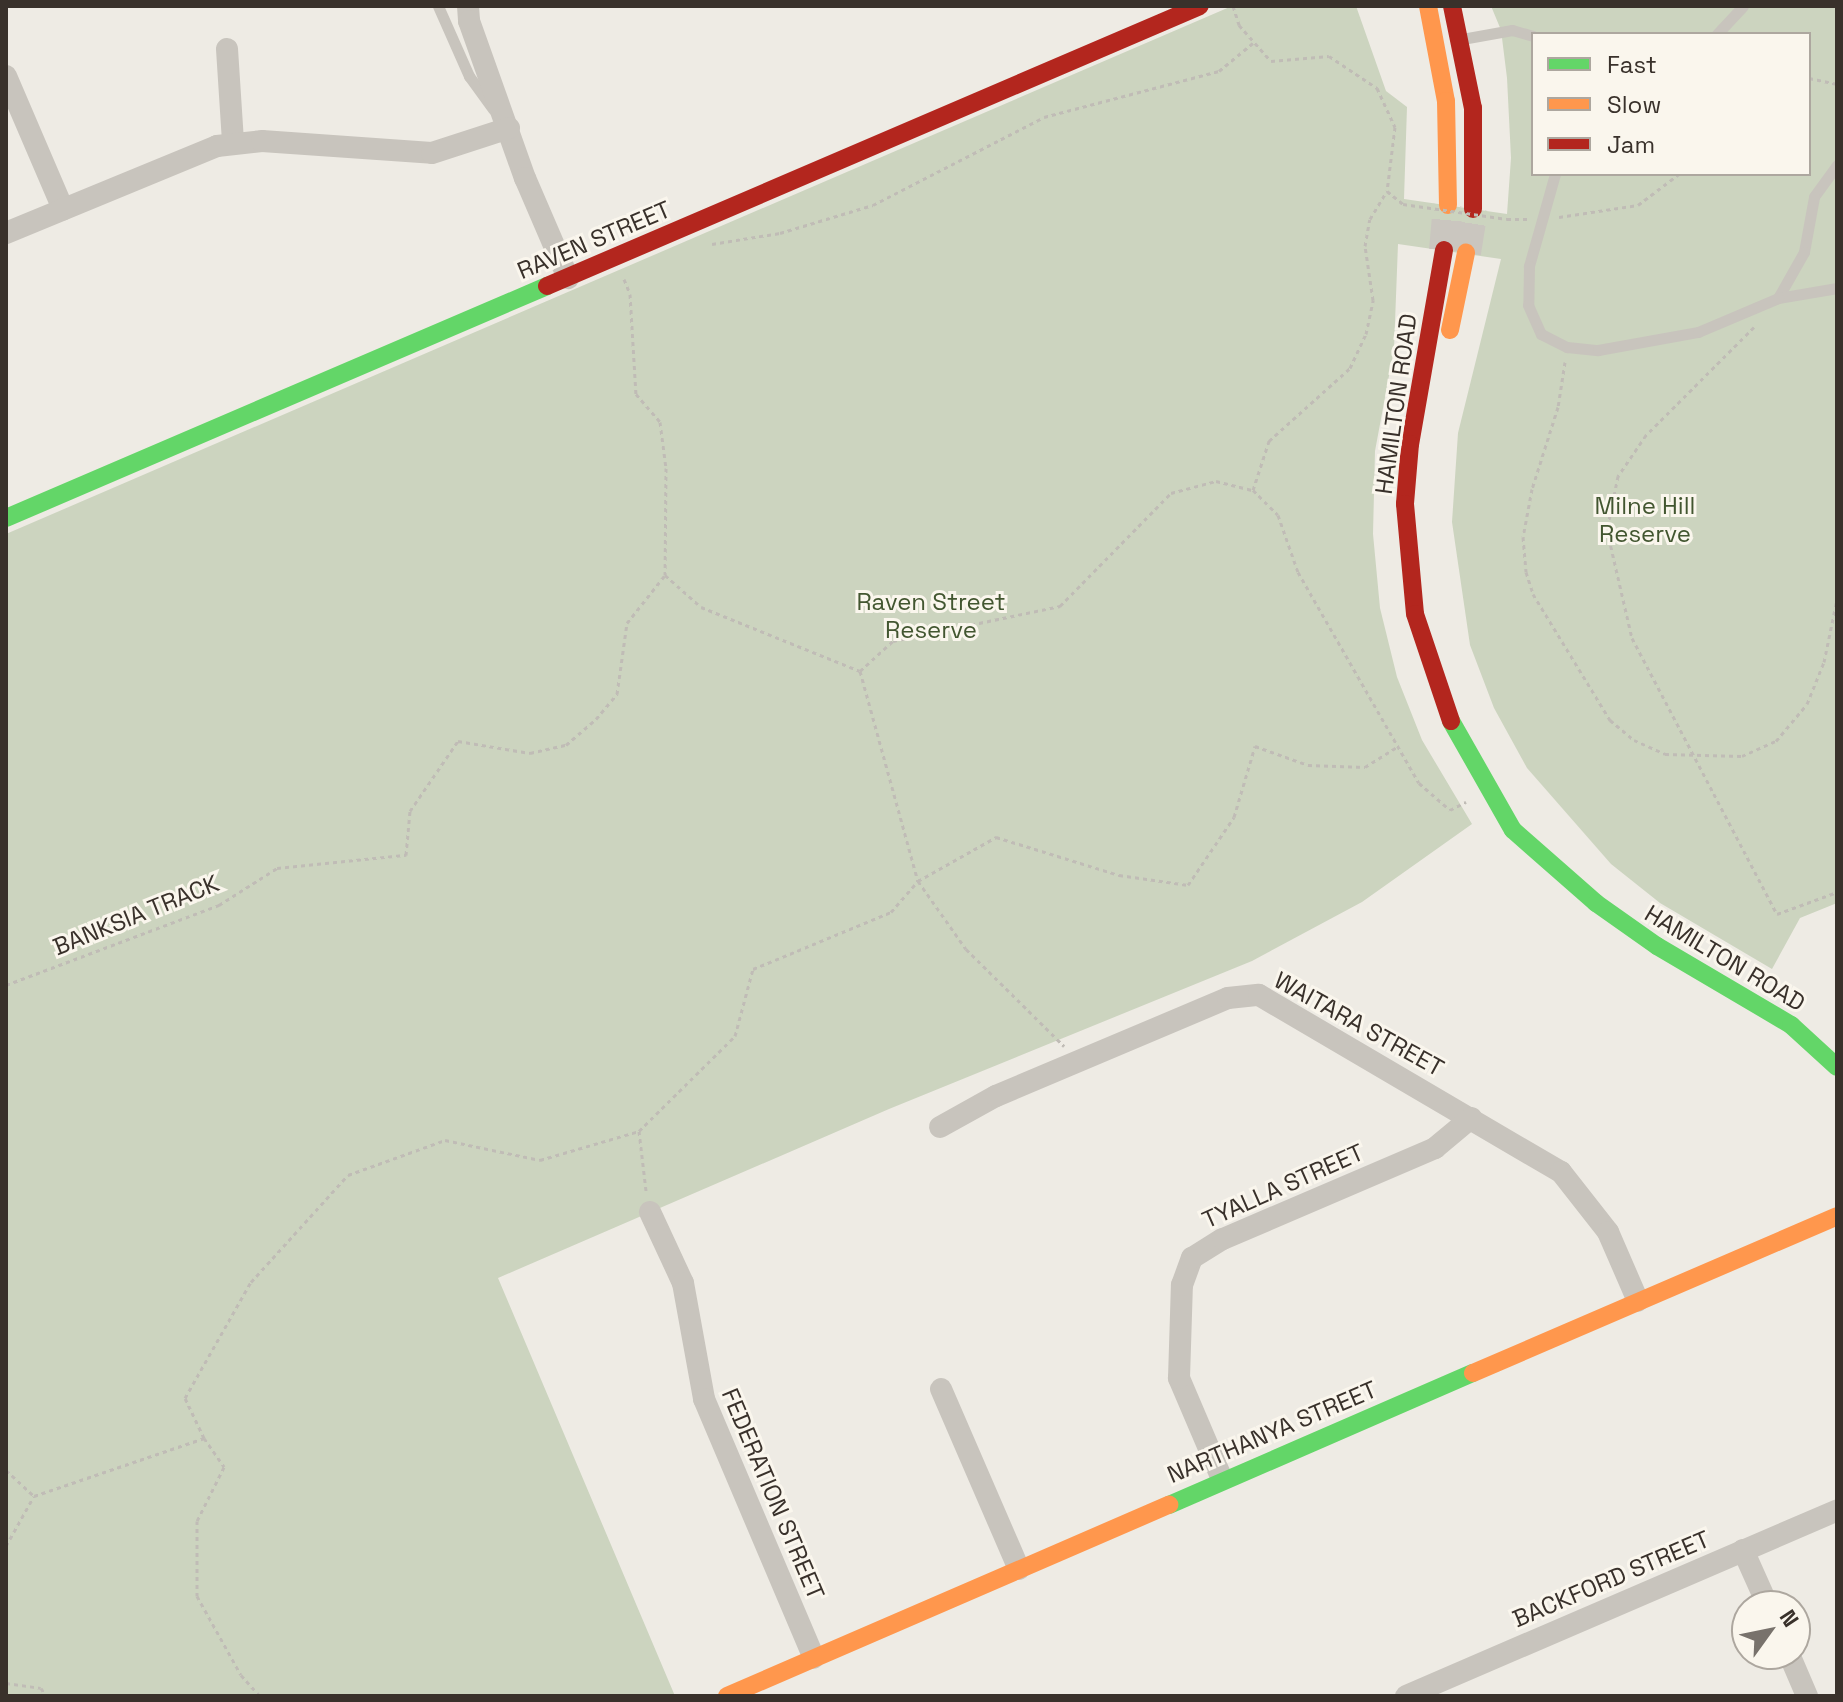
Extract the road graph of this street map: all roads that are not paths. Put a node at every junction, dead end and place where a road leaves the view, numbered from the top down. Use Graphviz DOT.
graph roads {
  1 [pos="438,6"];
  2 [pos="468,6"];
  3 [pos="1200,6"];
  4 [pos="1428,6"];
  5 [pos="1452,6"];
  6 [pos="1743,6"];
  7 [pos="1719,32"];
  8 [pos="1531,35"];
  9 [pos="1461,39"];
  10 [pos="1438,45"];
  11 [pos="227,49"];
  12 [pos="6,76"];
  13 [pos="509,128"];
  14 [pos="233,142"];
  15 [pos="1837,165"];
  16 [pos="1554,176"];
  17 [pos="1448,205"];
  18 [pos="63,209"];
  19 [pos="1473,209"];
  20 [pos="6,233"];
  21 [pos="1444,250"];
  22 [pos="1466,253"];
  23 [pos="568,278"];
  24 [pos="1837,288"];
  25 [pos="1778,298"];
  26 [pos="6,518"];
  27 [pos="1551,860"];
  28 [pos="1837,1067"];
  29 [pos="1471,1118"];
  30 [pos="940,1127"];
  31 [pos="650,1212"];
  32 [pos="1837,1216"];
  33 [pos="1638,1301"];
  34 [pos="941,1389"];
  35 [pos="1222,1479"];
  36 [pos="1837,1510"];
  37 [pos="1743,1550"];
  38 [pos="1019,1569"];
  39 [pos="1761,1590"];
  40 [pos="814,1658"];
  41 [pos="1796,1670"];
  42 [pos="756,1690"];
  43 [pos="727,1696"];
  44 [pos="1406,1696"];
  45 [pos="1807,1696"];
  1 -- 13 [label="lane"];
  2 -- 13 [label="street"];
  3 -- 23 [label="street, RAVEN STREET"];
  4 -- 10 [label="street"];
  5 -- 9 [label="street"];
  6 -- 7 [label="lane"];
  8 -- 9 [label="lane"];
  9 -- 10 [label="lane"];
  9 -- 19 [label="street"];
  10 -- 17 [label="street"];
  11 -- 14 [label="street"];
  12 -- 18 [label="street"];
  13 -- 14 [label="street"];
  13 -- 23 [label="street"];
  14 -- 18 [label="street"];
  15 -- 25 [label="lane"];
  16 -- 25 [label="lane"];
  18 -- 20 [label="street"];
  21 -- 27 [label="street, HAMILTON ROAD"];
  22 -- 27 [label="street, HAMILTON ROAD"];
  23 -- 26 [label="street, RAVEN STREET"];
  24 -- 25 [label="lane"];
  27 -- 28 [label="street, HAMILTON ROAD"];
  29 -- 30 [label="street, WAITARA STREET"];
  29 -- 33 [label="street, WAITARA STREET"];
  29 -- 35 [label="street, TYALLA STREET"];
  31 -- 40 [label="street, FEDERATION STREET"];
  32 -- 33 [label="street, NARTHANYA STREET"];
  33 -- 35 [label="street, NARTHANYA STREET"];
  34 -- 38 [label="street"];
  35 -- 38 [label="street, NARTHANYA STREET"];
  36 -- 37 [label="street, BACKFORD STREET"];
  37 -- 39 [label="street"];
  37 -- 44 [label="street, BACKFORD STREET"];
  38 -- 40 [label="street, NARTHANYA STREET"];
  40 -- 42 [label="street, NARTHANYA STREET"];
  41 -- 45 [label="street"];
  42 -- 43 [label="street, NARTHANYA STREET"];
}
